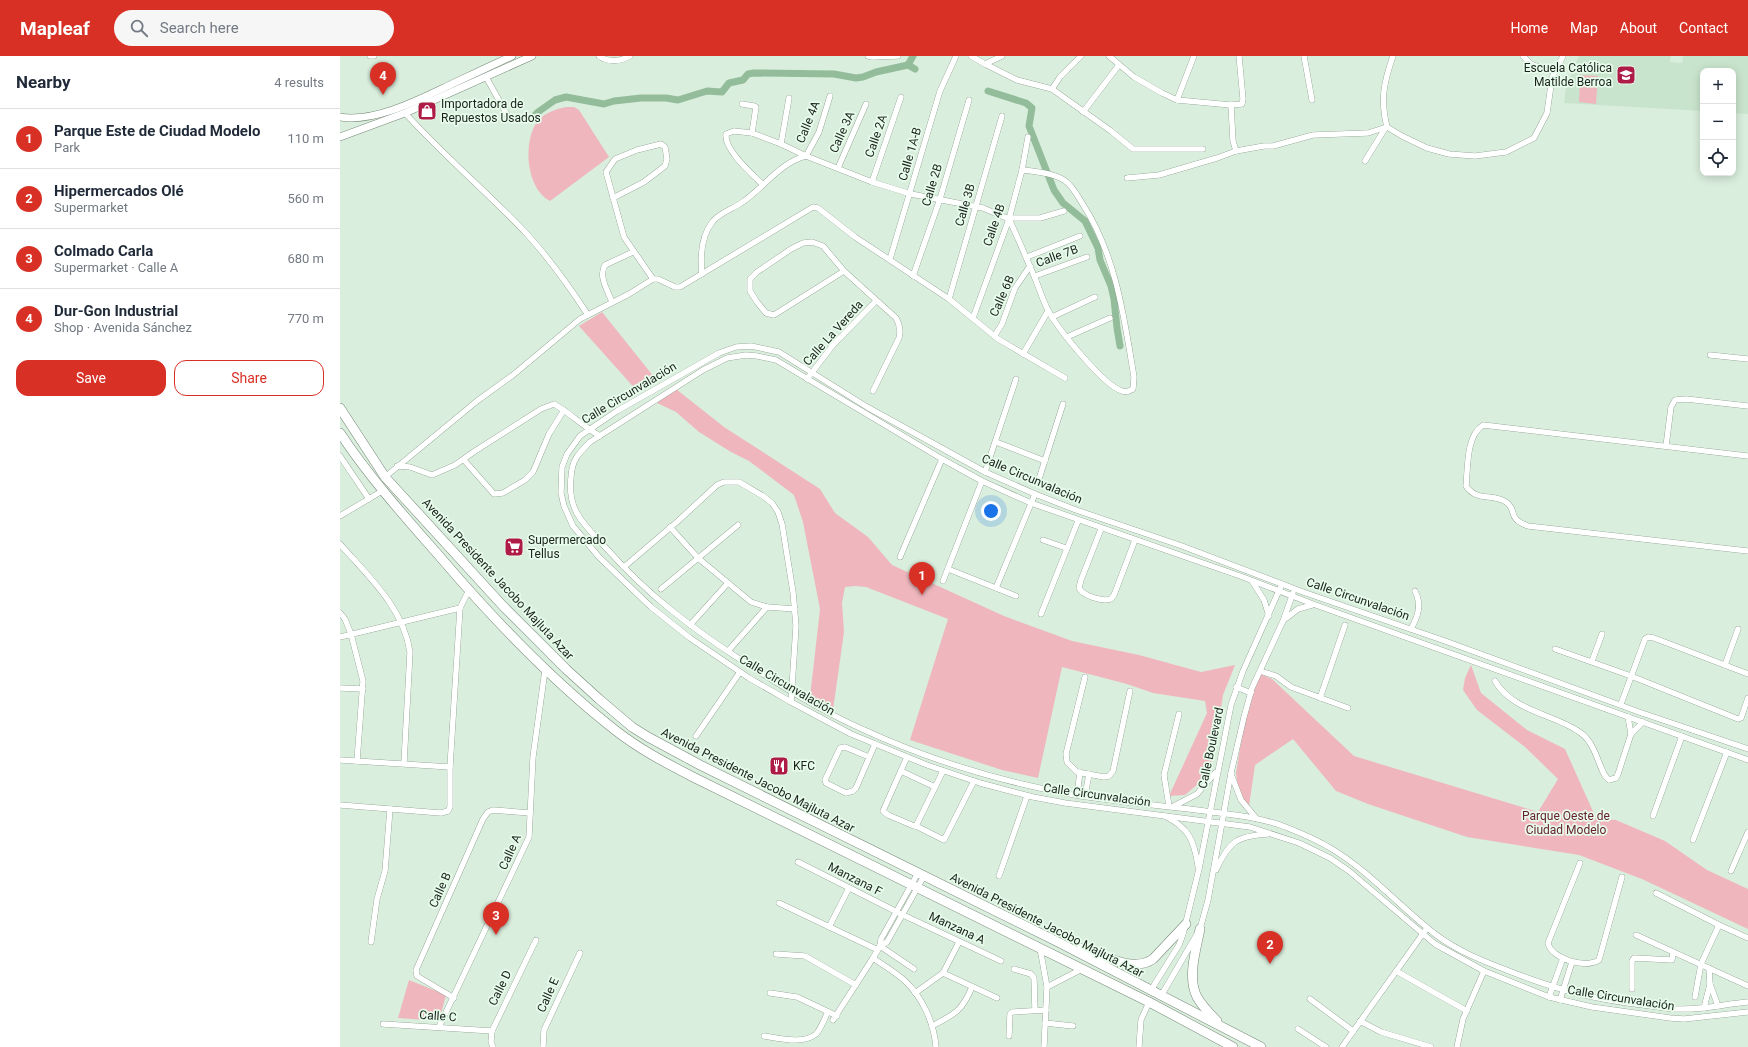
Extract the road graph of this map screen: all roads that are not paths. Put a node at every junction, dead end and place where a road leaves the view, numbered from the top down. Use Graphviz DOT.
graph roads {
  1 [pos="370,56"];
  2 [pos="374,56"];
  3 [pos="532,56"];
  4 [pos="599,56"];
  5 [pos="630,56"];
  6 [pos="868,56"];
  7 [pos="898,56"];
  8 [pos="956,56"];
  9 [pos="971,56"];
  10 [pos="1002,56"];
  11 [pos="1081,56"];
  12 [pos="1109,56"];
  13 [pos="1239,56"];
  14 [pos="1304,56"];
  15 [pos="1393,56"];
  16 [pos="1523,56"];
  17 [pos="1563,56"];
  18 [pos="508,57"];
  19 [pos="1192,57"];
  20 [pos="985,64"];
  21 [pos="1119,65"];
  22 [pos="1554,72"];
  23 [pos="486,77"];
  24 [pos="1052,89"];
  25 [pos="830,96"];
  26 [pos="901,97"];
  27 [pos="789,98"];
  28 [pos="969,100"];
  29 [pos="1176,100"];
  30 [pos="1312,100"];
  31 [pos="742,104"];
  32 [pos="866,104"];
  33 [pos="1231,105"];
  34 [pos="1083,112"];
  35 [pos="405,113"];
  36 [pos="1002,116"];
  37 [pos="340,117"];
  38 [pos="510,120"];
  39 [pos="1386,127"];
  40 [pos="752,133"];
  41 [pos="340,137"];
  42 [pos="1028,137"];
  43 [pos="781,144"];
  44 [pos="1203,148"];
  45 [pos="1236,151"];
  46 [pos="806,156"];
  47 [pos="1365,161"];
  48 [pos="838,168"];
  49 [pos="1022,170"];
  50 [pos="1127,178"];
  51 [pos="872,182"];
  52 [pos="763,185"];
  53 [pos="911,194"];
  54 [pos="613,198"];
  55 [pos="940,199"];
  56 [pos="976,206"];
  57 [pos="1064,211"];
  58 [pos="1009,219"];
  59 [pos="1080,236"];
  60 [pos="633,252"];
  61 [pos="1027,257"];
  62 [pos="1088,257"];
  63 [pos="890,259"];
  64 [pos="1030,266"];
  65 [pos="844,271"];
  66 [pos="702,274"];
  67 [pos="913,276"];
  68 [pos="1035,276"];
  69 [pos="653,279"];
  70 [pos="1095,297"];
  71 [pos="949,299"];
  72 [pos="876,301"];
  73 [pos="612,302"];
  74 [pos="1048,311"];
  75 [pos="588,315"];
  76 [pos="1052,316"];
  77 [pos="973,318"];
  78 [pos="1110,318"];
  79 [pos="995,336"];
  80 [pos="1067,337"];
  81 [pos="1023,354"];
  82 [pos="1710,355"];
  83 [pos="1748,359"];
  84 [pos="812,372"];
  85 [pos="1065,378"];
  86 [pos="807,379"];
  87 [pos="1016,379"];
  88 [pos="873,391"];
  89 [pos="1062,404"];
  90 [pos="1748,406"];
  91 [pos="340,408"];
  92 [pos="564,410"];
  93 [pos="589,429"];
  94 [pos="340,433"];
  95 [pos="600,436"];
  96 [pos="996,442"];
  97 [pos="1666,446"];
  98 [pos="340,456"];
  99 [pos="1748,456"];
  100 [pos="942,459"];
  101 [pos="464,460"];
  102 [pos="1045,461"];
  103 [pos="397,466"];
  104 [pos="985,472"];
  105 [pos="385,477"];
  106 [pos="982,481"];
  107 [pos="1038,482"];
  108 [pos="382,491"];
  109 [pos="1035,494"];
  110 [pos="369,499"];
  111 [pos="1031,503"];
  112 [pos="340,516"];
  113 [pos="1078,521"];
  114 [pos="738,525"];
  115 [pos="670,527"];
  116 [pos="1101,529"];
  117 [pos="1043,540"];
  118 [pos="1135,540"];
  119 [pos="340,544"];
  120 [pos="1066,548"];
  121 [pos="1748,551"];
  122 [pos="900,557"];
  123 [pos="698,558"];
  124 [pos="624,567"];
  125 [pos="948,569"];
  126 [pos="943,581"];
  127 [pos="1252,581"];
  128 [pos="728,584"];
  129 [pos="1282,584"];
  130 [pos="996,588"];
  131 [pos="1294,588"];
  132 [pos="660,589"];
  133 [pos="469,590"];
  134 [pos="1279,591"];
  135 [pos="1416,591"];
  136 [pos="1292,595"];
  137 [pos="1016,596"];
  138 [pos="1314,604"];
  139 [pos="767,607"];
  140 [pos="460,608"];
  141 [pos="795,609"];
  142 [pos="340,613"];
  143 [pos="1041,614"];
  144 [pos="1269,617"];
  145 [pos="1283,621"];
  146 [pos="401,622"];
  147 [pos="690,625"];
  148 [pos="1346,625"];
  149 [pos="1411,629"];
  150 [pos="1738,629"];
  151 [pos="351,634"];
  152 [pos="1602,634"];
  153 [pos="340,637"];
  154 [pos="1555,650"];
  155 [pos="728,651"];
  156 [pos="1592,661"];
  157 [pos="1725,665"];
  158 [pos="545,670"];
  159 [pos="1260,671"];
  160 [pos="740,672"];
  161 [pos="1748,674"];
  162 [pos="1631,676"];
  163 [pos="1085,677"];
  164 [pos="1495,681"];
  165 [pos="1236,687"];
  166 [pos="340,688"];
  167 [pos="363,689"];
  168 [pos="791,691"];
  169 [pos="1130,691"];
  170 [pos="1251,693"];
  171 [pos="1320,698"];
  172 [pos="1748,698"];
  173 [pos="791,702"];
  174 [pos="1621,704"];
  175 [pos="1348,708"];
  176 [pos="1639,712"];
  177 [pos="1179,714"];
  178 [pos="1628,717"];
  179 [pos="1636,720"];
  180 [pos="1643,722"];
  181 [pos="1631,734"];
  182 [pos="696,736"];
  183 [pos="1682,736"];
  184 [pos="875,744"];
  185 [pos="1748,749"];
  186 [pos="1727,752"];
  187 [pos="869,757"];
  188 [pos="907,757"];
  189 [pos="340,760"];
  190 [pos="1748,760"];
  191 [pos="357,761"];
  192 [pos="404,763"];
  193 [pos="450,768"];
  194 [pos="900,771"];
  195 [pos="943,771"];
  196 [pos="1217,771"];
  197 [pos="1080,772"];
  198 [pos="1231,773"];
  199 [pos="1089,774"];
  200 [pos="974,781"];
  201 [pos="934,787"];
  202 [pos="1076,795"];
  203 [pos="1027,796"];
  204 [pos="1085,796"];
  205 [pos="1098,798"];
  206 [pos="340,805"];
  207 [pos="1172,806"];
  208 [pos="1096,807"];
  209 [pos="390,809"];
  210 [pos="1209,811"];
  211 [pos="530,813"];
  212 [pos="1224,814"];
  213 [pos="1163,815"];
  214 [pos="1653,816"];
  215 [pos="1256,818"];
  216 [pos="1208,820"];
  217 [pos="1222,823"];
  218 [pos="916,826"];
  219 [pos="1748,832"];
  220 [pos="1273,834"];
  221 [pos="1693,840"];
  222 [pos="798,862"];
  223 [pos="1580,863"];
  224 [pos="1199,869"];
  225 [pos="1732,871"];
  226 [pos="921,874"];
  227 [pos="999,876"];
  228 [pos="1212,877"];
  229 [pos="1622,877"];
  230 [pos="914,886"];
  231 [pos="849,888"];
  232 [pos="1656,893"];
  233 [pos="779,903"];
  234 [pos="896,912"];
  235 [pos="903,915"];
  236 [pos="1186,924"];
  237 [pos="1719,926"];
  238 [pos="829,927"];
  239 [pos="1427,928"];
  240 [pos="1200,930"];
  241 [pos="1422,934"];
  242 [pos="1636,935"];
  243 [pos="1748,938"];
  244 [pos="536,940"];
  245 [pos="371,942"];
  246 [pos="959,942"];
  247 [pos="1058,942"];
  248 [pos="879,948"];
  249 [pos="1040,948"];
  250 [pos="1673,952"];
  251 [pos="580,953"];
  252 [pos="776,954"];
  253 [pos="873,958"];
  254 [pos="1563,958"];
  255 [pos="1001,961"];
  256 [pos="1572,962"];
  257 [pos="1701,964"];
  258 [pos="914,968"];
  259 [pos="1709,968"];
  260 [pos="1014,969"];
  261 [pos="1082,969"];
  262 [pos="1396,971"];
  263 [pos="1484,971"];
  264 [pos="942,973"];
  265 [pos="1710,984"];
  266 [pos="856,985"];
  267 [pos="1748,986"];
  268 [pos="972,987"];
  269 [pos="1047,987"];
  270 [pos="1552,987"];
  271 [pos="1632,989"];
  272 [pos="1151,990"];
  273 [pos="1563,991"];
  274 [pos="915,992"];
  275 [pos="770,993"];
  276 [pos="1161,996"];
  277 [pos="1549,997"];
  278 [pos="1695,997"];
  279 [pos="454,998"];
  280 [pos="997,998"];
  281 [pos="1310,999"];
  282 [pos="1560,1000"];
  283 [pos="1149,1002"];
  284 [pos="1748,1002"];
  285 [pos="1718,1006"];
  286 [pos="1704,1008"];
  287 [pos="1035,1010"];
  288 [pos="1046,1010"];
  289 [pos="1467,1011"];
  290 [pos="828,1012"];
  291 [pos="1748,1012"];
  292 [pos="1360,1021"];
  293 [pos="1045,1023"];
  294 [pos="383,1024"];
  295 [pos="932,1026"];
  296 [pos="1073,1026"];
  297 [pos="1222,1026"];
  298 [pos="439,1027"];
  299 [pos="1298,1028"];
  300 [pos="1353,1031"];
  301 [pos="492,1032"];
  302 [pos="764,1036"];
  303 [pos="1009,1036"];
  304 [pos="493,1047"];
  305 [pos="544,1047"];
  306 [pos="936,1047"];
  307 [pos="1044,1047"];
  308 [pos="1139,1047"];
  309 [pos="1233,1047"];
  310 [pos="1261,1047"];
  311 [pos="1326,1047"];
  312 [pos="1342,1047"];
  313 [pos="1431,1047"];
  314 [pos="1457,1047"];
  1 -- 2 [label="street"];
  3 -- 23 [label="street"];
  4 -- 5 [label="street"];
  6 -- 7 [label="street"];
  8 -- 53 [label="street, Calle 1A-B"];
  9 -- 20 [label="street"];
  10 -- 20 [label="street"];
  11 -- 24 [label="street"];
  12 -- 21 [label="street"];
  13 -- 33 [label="street"];
  14 -- 30 [label="street"];
  15 -- 39 [label="street"];
  16 -- 22 [label="street"];
  17 -- 22 [label="street"];
  18 -- 37 [label="street"];
  19 -- 29 [label="street"];
  20 -- 24 [label="street"];
  21 -- 29 [label="street"];
  21 -- 34 [label="street"];
  22 -- 39 [label="street"];
  23 -- 35 [label="street"];
  23 -- 38 [label="street"];
  24 -- 34 [label="street"];
  25 -- 46 [label="street, Calle 4A"];
  26 -- 51 [label="street, Calle 2A"];
  27 -- 43 [label="street"];
  28 -- 55 [label="street, Calle 2B"];
  29 -- 33 [label="street"];
  31 -- 40 [label="street"];
  32 -- 48 [label="street, Calle 3A"];
  33 -- 45 [label="street"];
  34 -- 44 [label="street"];
  35 -- 41 [label="street"];
  35 -- 75 [label="street"];
  36 -- 56 [label="street, Calle 3B"];
  39 -- 45 [label="street"];
  39 -- 47 [label="street"];
  40 -- 43 [label="street"];
  40 -- 52 [label="street"];
  42 -- 49 [label="street, Calle 4B"];
  43 -- 46 [label="street"];
  45 -- 50 [label="street"];
  46 -- 48 [label="street"];
  46 -- 52 [label="street"];
  48 -- 51 [label="street"];
  49 -- 58 [label="street, Calle 4B"];
  49 -- 80 [label="street"];
  51 -- 53 [label="street"];
  52 -- 66 [label="street"];
  53 -- 55 [label="street"];
  53 -- 63 [label="street, Calle 1A-B"];
  54 -- 54 [label="street"];
  54 -- 60 [label="street"];
  55 -- 56 [label="street"];
  55 -- 67 [label="street, Calle 2B"];
  56 -- 58 [label="street"];
  56 -- 71 [label="street, Calle 3B"];
  57 -- 58 [label="street"];
  58 -- 61 [label="street"];
  58 -- 77 [label="street, Calle 4B"];
  59 -- 61 [label="street"];
  60 -- 69 [label="street"];
  60 -- 73 [label="street"];
  61 -- 64 [label="street"];
  62 -- 68 [label="street, Calle 7B"];
  63 -- 66 [label="street"];
  63 -- 67 [label="street"];
  64 -- 68 [label="street"];
  64 -- 79 [label="street, Calle 6B"];
  65 -- 65 [label="street"];
  65 -- 72 [label="street"];
  66 -- 69 [label="street"];
  67 -- 71 [label="street"];
  68 -- 74 [label="street"];
  69 -- 73 [label="street"];
  70 -- 76 [label="street"];
  71 -- 77 [label="street"];
  72 -- 84 [label="street, Calle La Vereda"];
  72 -- 88 [label="street"];
  73 -- 75 [label="street"];
  74 -- 76 [label="street"];
  74 -- 81 [label="street"];
  75 -- 103 [label="street"];
  76 -- 80 [label="street"];
  77 -- 79 [label="street"];
  78 -- 80 [label="street"];
  79 -- 81 [label="street"];
  81 -- 85 [label="street"];
  82 -- 83 [label="street"];
  84 -- 86 [label="street, Calle La Vereda"];
  84 -- 93 [label="street, Calle Circunvalación"];
  84 -- 104 [label="street, Calle Circunvalación"];
  86 -- 95 [label="street, Calle Circunvalación"];
  86 -- 100 [label="street, Calle Circunvalación"];
  87 -- 96 [label="street"];
  89 -- 102 [label="street"];
  90 -- 97 [label="street"];
  91 -- 105 [label="main road, Avenida Presidente Jacobo Majluta Azar"];
  92 -- 93 [label="street"];
  92 -- 101 [label="street"];
  92 -- 101 [label="street"];
  93 -- 95 [label="street"];
  93 -- 160 [label="street, Calle Circunvalación"];
  94 -- 108 [label="main road, Avenida Presidente Jacobo Majluta Azar"];
  95 -- 124 [label="street, Calle Circunvalación"];
  96 -- 102 [label="street"];
  96 -- 104 [label="street"];
  97 -- 99 [label="street"];
  97 -- 121 [label="street"];
  98 -- 110 [label="street"];
  100 -- 106 [label="street, Calle Circunvalación"];
  100 -- 122 [label="street"];
  101 -- 103 [label="street"];
  102 -- 107 [label="street"];
  103 -- 105 [label="street"];
  104 -- 109 [label="street, Calle Circunvalación"];
  105 -- 226 [label="main road, Avenida Presidente Jacobo Majluta Azar"];
  106 -- 111 [label="street, Calle Circunvalación"];
  106 -- 125 [label="street"];
  108 -- 110 [label="street"];
  108 -- 133 [label="main road, Avenida Presidente Jacobo Majluta Azar"];
  109 -- 111 [label="street"];
  109 -- 129 [label="street, Calle Circunvalación"];
  110 -- 112 [label="street"];
  111 -- 113 [label="street, Calle Circunvalación"];
  111 -- 130 [label="street"];
  113 -- 116 [label="street, Calle Circunvalación"];
  113 -- 120 [label="street"];
  114 -- 123 [label="street"];
  115 -- 123 [label="street"];
  115 -- 124 [label="street"];
  115 -- 141 [label="street"];
  116 -- 118 [label="street, Calle Circunvalación"];
  116 -- 118 [label="street"];
  117 -- 120 [label="street"];
  118 -- 127 [label="street, Calle Circunvalación"];
  119 -- 146 [label="street"];
  120 -- 143 [label="street"];
  123 -- 128 [label="street"];
  123 -- 132 [label="street"];
  124 -- 147 [label="street, Calle Circunvalación"];
  125 -- 126 [label="street"];
  125 -- 130 [label="street"];
  127 -- 134 [label="street, Calle Circunvalación"];
  127 -- 144 [label="street"];
  128 -- 139 [label="street"];
  128 -- 147 [label="street"];
  129 -- 131 [label="street, Calle Circunvalación"];
  129 -- 134 [label="street, Calle Boulevard"];
  130 -- 137 [label="street"];
  131 -- 136 [label="street, Calle Boulevard"];
  131 -- 149 [label="street, Calle Circunvalación"];
  133 -- 140 [label="street"];
  133 -- 158 [label="main road, Avenida Presidente Jacobo Majluta Azar"];
  134 -- 136 [label="street, Calle Circunvalación"];
  134 -- 144 [label="street, Calle Boulevard"];
  135 -- 149 [label="street"];
  136 -- 138 [label="street, Calle Circunvalación"];
  136 -- 145 [label="street, Calle Boulevard"];
  138 -- 145 [label="street"];
  138 -- 178 [label="street, Calle Circunvalación"];
  139 -- 141 [label="street"];
  139 -- 155 [label="street"];
  140 -- 146 [label="street"];
  140 -- 193 [label="street"];
  141 -- 168 [label="street"];
  142 -- 151 [label="street"];
  144 -- 165 [label="street, Calle Boulevard"];
  145 -- 159 [label="street, Calle Boulevard"];
  146 -- 151 [label="street"];
  146 -- 192 [label="street"];
  147 -- 155 [label="street, Calle Circunvalación"];
  148 -- 171 [label="street"];
  149 -- 174 [label="street, Calle Circunvalación"];
  150 -- 157 [label="street"];
  151 -- 153 [label="street"];
  151 -- 167 [label="street"];
  152 -- 156 [label="street"];
  154 -- 156 [label="street"];
  155 -- 168 [label="street, Calle Circunvalación"];
  156 -- 162 [label="street"];
  157 -- 161 [label="street"];
  157 -- 162 [label="street"];
  158 -- 211 [label="street, Calle A"];
  158 -- 230 [label="main road, Avenida Presidente Jacobo Majluta Azar"];
  159 -- 170 [label="street, Calle Boulevard"];
  159 -- 171 [label="street"];
  160 -- 173 [label="street, Calle Circunvalación"];
  160 -- 182 [label="street"];
  162 -- 172 [label="street"];
  162 -- 174 [label="street"];
  163 -- 197 [label="street"];
  164 -- 181 [label="street"];
  165 -- 170 [label="street"];
  165 -- 196 [label="street, Calle Boulevard"];
  166 -- 167 [label="street"];
  167 -- 191 [label="street"];
  168 -- 173 [label="street"];
  168 -- 202 [label="street, Calle Circunvalación"];
  169 -- 199 [label="street"];
  170 -- 198 [label="street, Calle Boulevard"];
  171 -- 175 [label="street"];
  173 -- 184 [label="street, Calle Circunvalación"];
  174 -- 176 [label="street, Calle Circunvalación"];
  176 -- 179 [label="street"];
  176 -- 185 [label="street, Calle Circunvalación"];
  177 -- 207 [label="street"];
  178 -- 179 [label="street, Calle Circunvalación"];
  178 -- 181 [label="street"];
  179 -- 180 [label="street, Calle Circunvalación"];
  180 -- 181 [label="street"];
  180 -- 183 [label="street, Calle Circunvalación"];
  183 -- 186 [label="street, Calle Circunvalación"];
  183 -- 214 [label="street"];
  184 -- 187 [label="street"];
  184 -- 188 [label="street, Calle Circunvalación"];
  186 -- 190 [label="street, Calle Circunvalación"];
  186 -- 221 [label="street"];
  187 -- 187 [label="street"];
  188 -- 194 [label="street"];
  188 -- 195 [label="street, Calle Circunvalación"];
  189 -- 191 [label="street"];
  191 -- 192 [label="street"];
  192 -- 193 [label="street"];
  193 -- 209 [label="street"];
  194 -- 201 [label="street"];
  194 -- 218 [label="street"];
  195 -- 200 [label="street, Calle Circunvalación"];
  195 -- 201 [label="street"];
  196 -- 207 [label="street"];
  196 -- 210 [label="street, Calle Boulevard"];
  197 -- 199 [label="street"];
  197 -- 202 [label="street"];
  198 -- 212 [label="street, Calle Boulevard"];
  198 -- 215 [label="street"];
  199 -- 204 [label="street"];
  200 -- 203 [label="street, Calle Circunvalación"];
  200 -- 218 [label="street"];
  201 -- 218 [label="street"];
  202 -- 204 [label="street, Calle Circunvalación"];
  203 -- 208 [label="street, Calle Circunvalación"];
  203 -- 227 [label="street"];
  204 -- 205 [label="street, Calle Circunvalación"];
  205 -- 207 [label="street, Calle Circunvalación"];
  205 -- 208 [label="street"];
  206 -- 209 [label="street"];
  207 -- 210 [label="street, Calle Circunvalación"];
  208 -- 213 [label="street, Calle Circunvalación"];
  209 -- 245 [label="street"];
  210 -- 212 [label="street, Calle Circunvalación"];
  210 -- 216 [label="street, Calle Boulevard"];
  211 -- 279 [label="street, Calle A"];
  211 -- 279 [label="street, Calle B"];
  212 -- 215 [label="street, Calle Circunvalación"];
  212 -- 217 [label="street, Calle Boulevard"];
  213 -- 216 [label="street, Calle Circunvalación"];
  213 -- 224 [label="street"];
  215 -- 239 [label="street, Calle Circunvalación"];
  216 -- 217 [label="street, Calle Circunvalación"];
  216 -- 224 [label="street, Calle Boulevard"];
  217 -- 220 [label="street, Calle Circunvalación"];
  217 -- 228 [label="street, Calle Boulevard"];
  219 -- 225 [label="street"];
  220 -- 228 [label="street"];
  220 -- 241 [label="street, Calle Circunvalación"];
  222 -- 231 [label="street, Manzana F"];
  223 -- 254 [label="street"];
  224 -- 236 [label="street, Calle Boulevard"];
  226 -- 230 [label="street"];
  226 -- 247 [label="main road, Avenida Presidente Jacobo Majluta Azar"];
  228 -- 240 [label="street, Calle Boulevard"];
  229 -- 256 [label="street"];
  230 -- 234 [label="street"];
  230 -- 235 [label="street"];
  230 -- 249 [label="main road, Avenida Presidente Jacobo Majluta Azar"];
  231 -- 234 [label="street, Manzana F"];
  231 -- 238 [label="street"];
  232 -- 237 [label="street"];
  233 -- 238 [label="street"];
  234 -- 235 [label="street, Manzana F"];
  234 -- 248 [label="street"];
  235 -- 246 [label="street, Manzana A"];
  235 -- 248 [label="street"];
  236 -- 247 [label="main road"];
  236 -- 272 [label="street, Calle Boulevard"];
  237 -- 243 [label="street"];
  237 -- 257 [label="street"];
  238 -- 248 [label="street"];
  239 -- 241 [label="street"];
  239 -- 270 [label="street, Calle Circunvalación"];
  240 -- 276 [label="street, Calle Boulevard"];
  240 -- 297 [label="main road"];
  241 -- 262 [label="street"];
  241 -- 263 [label="street, Calle Circunvalación"];
  242 -- 250 [label="street"];
  244 -- 301 [label="street, Calle D"];
  246 -- 255 [label="street, Manzana A"];
  246 -- 264 [label="street"];
  247 -- 272 [label="main road, Avenida Presidente Jacobo Majluta Azar"];
  248 -- 253 [label="street"];
  248 -- 258 [label="street"];
  249 -- 261 [label="main road, Avenida Presidente Jacobo Majluta Azar"];
  249 -- 269 [label="street"];
  250 -- 257 [label="street"];
  250 -- 271 [label="street"];
  251 -- 305 [label="street, Calle E"];
  252 -- 266 [label="street"];
  253 -- 266 [label="street"];
  253 -- 274 [label="street"];
  254 -- 256 [label="street"];
  254 -- 270 [label="street"];
  256 -- 273 [label="street"];
  257 -- 259 [label="street"];
  257 -- 278 [label="street"];
  259 -- 265 [label="street"];
  259 -- 267 [label="street"];
  260 -- 287 [label="street"];
  261 -- 269 [label="street"];
  261 -- 283 [label="main road, Avenida Presidente Jacobo Majluta Azar"];
  262 -- 289 [label="street"];
  262 -- 292 [label="street"];
  263 -- 277 [label="street, Calle Circunvalación"];
  263 -- 289 [label="street"];
  264 -- 268 [label="street"];
  264 -- 274 [label="street"];
  265 -- 285 [label="street"];
  265 -- 286 [label="street"];
  266 -- 290 [label="street"];
  268 -- 280 [label="street"];
  268 -- 295 [label="street"];
  269 -- 288 [label="street"];
  270 -- 273 [label="street, Calle Circunvalación"];
  270 -- 277 [label="street"];
  272 -- 276 [label="main road, Avenida Presidente Jacobo Majluta Azar"];
  273 -- 282 [label="street"];
  273 -- 286 [label="street, Calle Circunvalación"];
  274 -- 295 [label="street"];
  275 -- 290 [label="street"];
  276 -- 297 [label="main road, Avenida Presidente Jacobo Majluta Azar"];
  277 -- 282 [label="street, Calle Circunvalación"];
  279 -- 298 [label="street, Calle A"];
  281 -- 300 [label="street"];
  282 -- 291 [label="street, Calle Circunvalación"];
  283 -- 308 [label="street"];
  283 -- 309 [label="main road, Avenida Presidente Jacobo Majluta Azar"];
  284 -- 285 [label="street, Calle Circunvalación"];
  285 -- 286 [label="street, Calle Circunvalación"];
  287 -- 288 [label="street"];
  287 -- 303 [label="street"];
  288 -- 293 [label="street"];
  289 -- 314 [label="street"];
  290 -- 302 [label="street"];
  292 -- 300 [label="street"];
  292 -- 313 [label="street"];
  293 -- 296 [label="street"];
  293 -- 307 [label="street"];
  294 -- 298 [label="street, Calle C"];
  295 -- 306 [label="street"];
  297 -- 310 [label="main road, Avenida Presidente Jacobo Majluta Azar"];
  298 -- 301 [label="street, Calle C"];
  299 -- 311 [label="street"];
  300 -- 312 [label="street"];
  301 -- 304 [label="street, Calle D"];
}
